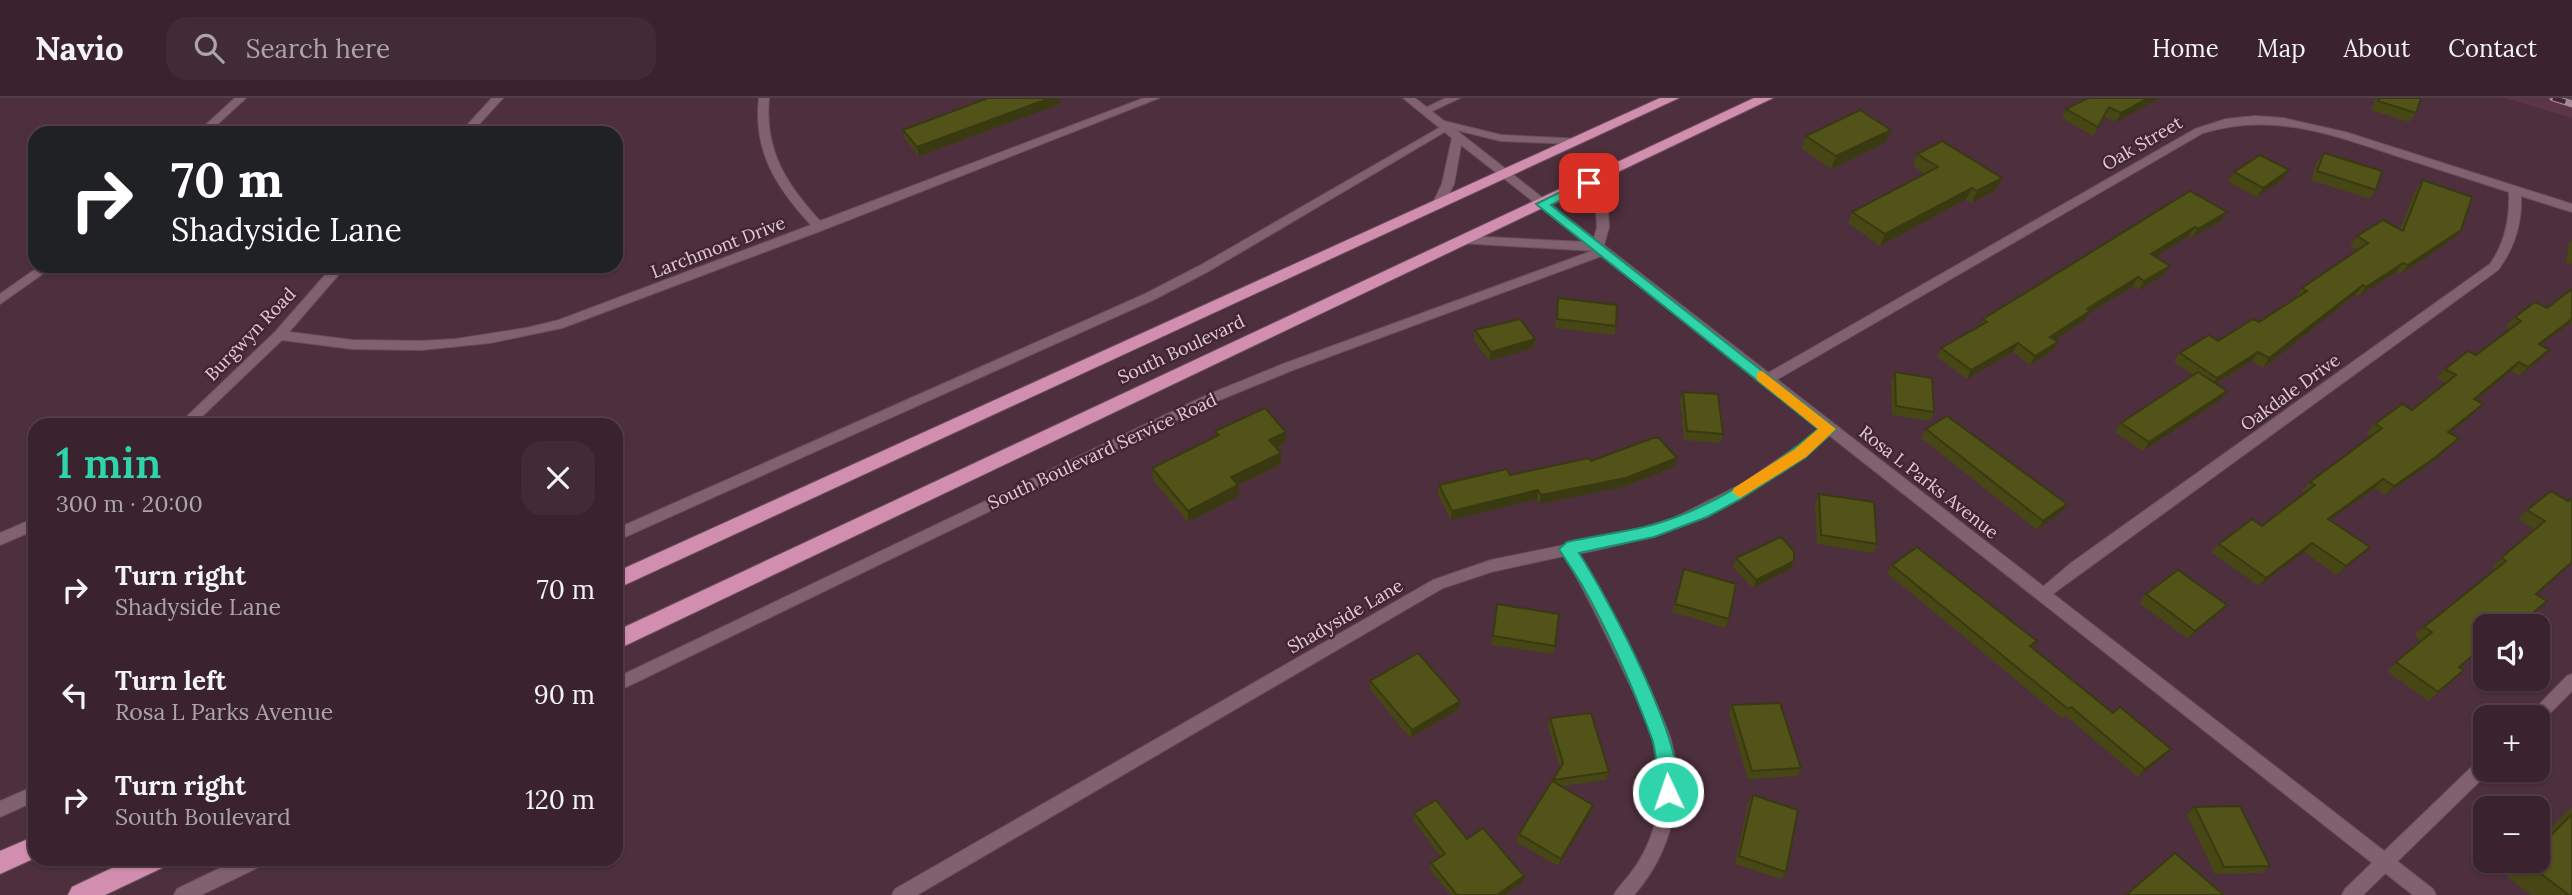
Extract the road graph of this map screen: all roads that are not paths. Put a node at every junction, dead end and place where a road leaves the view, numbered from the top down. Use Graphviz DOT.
graph roads {
  1 [pos="241,98"];
  2 [pos="498,98"];
  3 [pos="764,98"];
  4 [pos="1154,98"];
  5 [pos="1408,98"];
  6 [pos="1455,98"];
  7 [pos="1672,98"];
  8 [pos="1766,98"];
  9 [pos="1424,111"];
  10 [pos="1440,125"];
  11 [pos="210,126"];
  12 [pos="472,126"];
  13 [pos="1457,138"];
  14 [pos="1578,141"];
  15 [pos="1613,172"];
  16 [pos="1504,175"];
  17 [pos="2515,190"];
  18 [pos="1542,204"];
  19 [pos="1438,205"];
  20 [pos="2572,208"];
  21 [pos="819,227"];
  22 [pos="1464,240"];
  23 [pos="1601,249"];
  24 [pos="38,273"];
  25 [pos="334,273"];
  26 [pos="0,300"];
  27 [pos="279,335"];
  28 [pos="1766,380"];
  29 [pos="192,418"];
  30 [pos="1829,429"];
  31 [pos="28,527"];
  32 [pos="623,532"];
  33 [pos="0,539"];
  34 [pos="1567,549"];
  35 [pos="623,578"];
  36 [pos="2043,595"];
  37 [pos="623,638"];
  38 [pos="2572,681"];
  39 [pos="623,682"];
  40 [pos="2547,705"];
  41 [pos="2473,777"];
  42 [pos="28,796"];
  43 [pos="0,809"];
  44 [pos="28,850"];
  45 [pos="2385,862"];
  46 [pos="0,863"];
  47 [pos="141,866"];
  48 [pos="243,866"];
  49 [pos="80,895"];
  50 [pos="183,895"];
  51 [pos="901,895"];
  52 [pos="1623,895"];
  53 [pos="2351,895"];
  54 [pos="2427,895"];
  1 -- 11 [label="street"];
  2 -- 12 [label="street"];
  3 -- 21 [label="street"];
  4 -- 21 [label="street, Larchmont Drive"];
  5 -- 9 [label="street, Rosa L Parks Avenue"];
  6 -- 9 [label="street"];
  7 -- 14 [label="highway, South Boulevard"];
  8 -- 15 [label="highway, South Boulevard"];
  9 -- 10 [label="street, Rosa L Parks Avenue"];
  10 -- 13 [label="street, Rosa L Parks Avenue"];
  10 -- 14 [label="street"];
  10 -- 32 [label="street"];
  13 -- 16 [label="street, Rosa L Parks Avenue"];
  13 -- 19 [label="street"];
  14 -- 16 [label="highway, South Boulevard"];
  15 -- 18 [label="highway, South Boulevard"];
  15 -- 23 [label="street"];
  16 -- 18 [label="street, Rosa L Parks Avenue"];
  16 -- 19 [label="highway, South Boulevard"];
  17 -- 20 [label="street, Oak Street"];
  17 -- 28 [label="street, Oak Street"];
  17 -- 36 [label="street, Oakdale Drive"];
  18 -- 22 [label="highway, South Boulevard"];
  18 -- 23 [label="street, Rosa L Parks Avenue"];
  19 -- 35 [label="highway, South Boulevard"];
  21 -- 27 [label="street, Larchmont Drive"];
  22 -- 23 [label="street"];
  22 -- 37 [label="highway, South Boulevard"];
  23 -- 28 [label="street, Rosa L Parks Avenue"];
  23 -- 39 [label="street, South Boulevard Service Road"];
  24 -- 26 [label="street"];
  25 -- 27 [label="street, Burgwyn Road"];
  27 -- 29 [label="street, Burgwyn Road"];
  28 -- 30 [label="street, Rosa L Parks Avenue"];
  30 -- 34 [label="street, Shadyside Lane"];
  30 -- 36 [label="street, Rosa L Parks Avenue"];
  31 -- 33 [label="street"];
  34 -- 51 [label="street, Shadyside Lane"];
  34 -- 52 [label="street"];
  36 -- 45 [label="street, Rosa L Parks Avenue"];
  38 -- 40 [label="street"];
  41 -- 45 [label="street"];
  42 -- 43 [label="street"];
  44 -- 46 [label="highway"];
  45 -- 53 [label="street"];
  45 -- 54 [label="street, Rosa L Parks Avenue"];
  47 -- 49 [label="highway"];
  48 -- 50 [label="street"];
}
